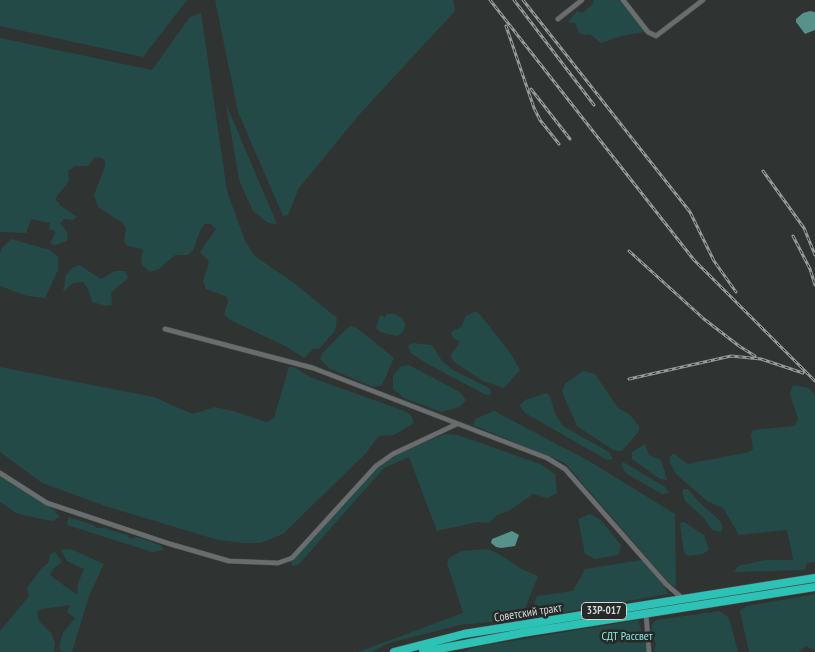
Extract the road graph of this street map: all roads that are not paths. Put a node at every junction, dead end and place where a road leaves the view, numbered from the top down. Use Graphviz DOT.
graph roads {
  1 [pos="582,0"];
  2 [pos="623,0"];
  3 [pos="703,0"];
  4 [pos="558,19"];
  5 [pos="165,329"];
  6 [pos="457,424"];
  7 [pos="0,473"];
  8 [pos="815,578"];
  9 [pos="815,587"];
  10 [pos="682,598"];
  11 [pos="646,614"];
  12 [pos="394,652"];
  13 [pos="423,652"];
  14 [pos="649,652"];
  1 -- 4 [label="street"];
  2 -- 3 [label="street"];
  5 -- 6 [label="street"];
  6 -- 7 [label="street"];
  6 -- 10 [label="street"];
  8 -- 10 [label="highway, Советский тракт / 33Р-017"];
  9 -- 11 [label="highway, Советский тракт / 33Р-017"];
  10 -- 12 [label="highway, Советский тракт / 33Р-017"];
  11 -- 13 [label="highway, Советский тракт / 33Р-017"];
  11 -- 14 [label="street"];
}
